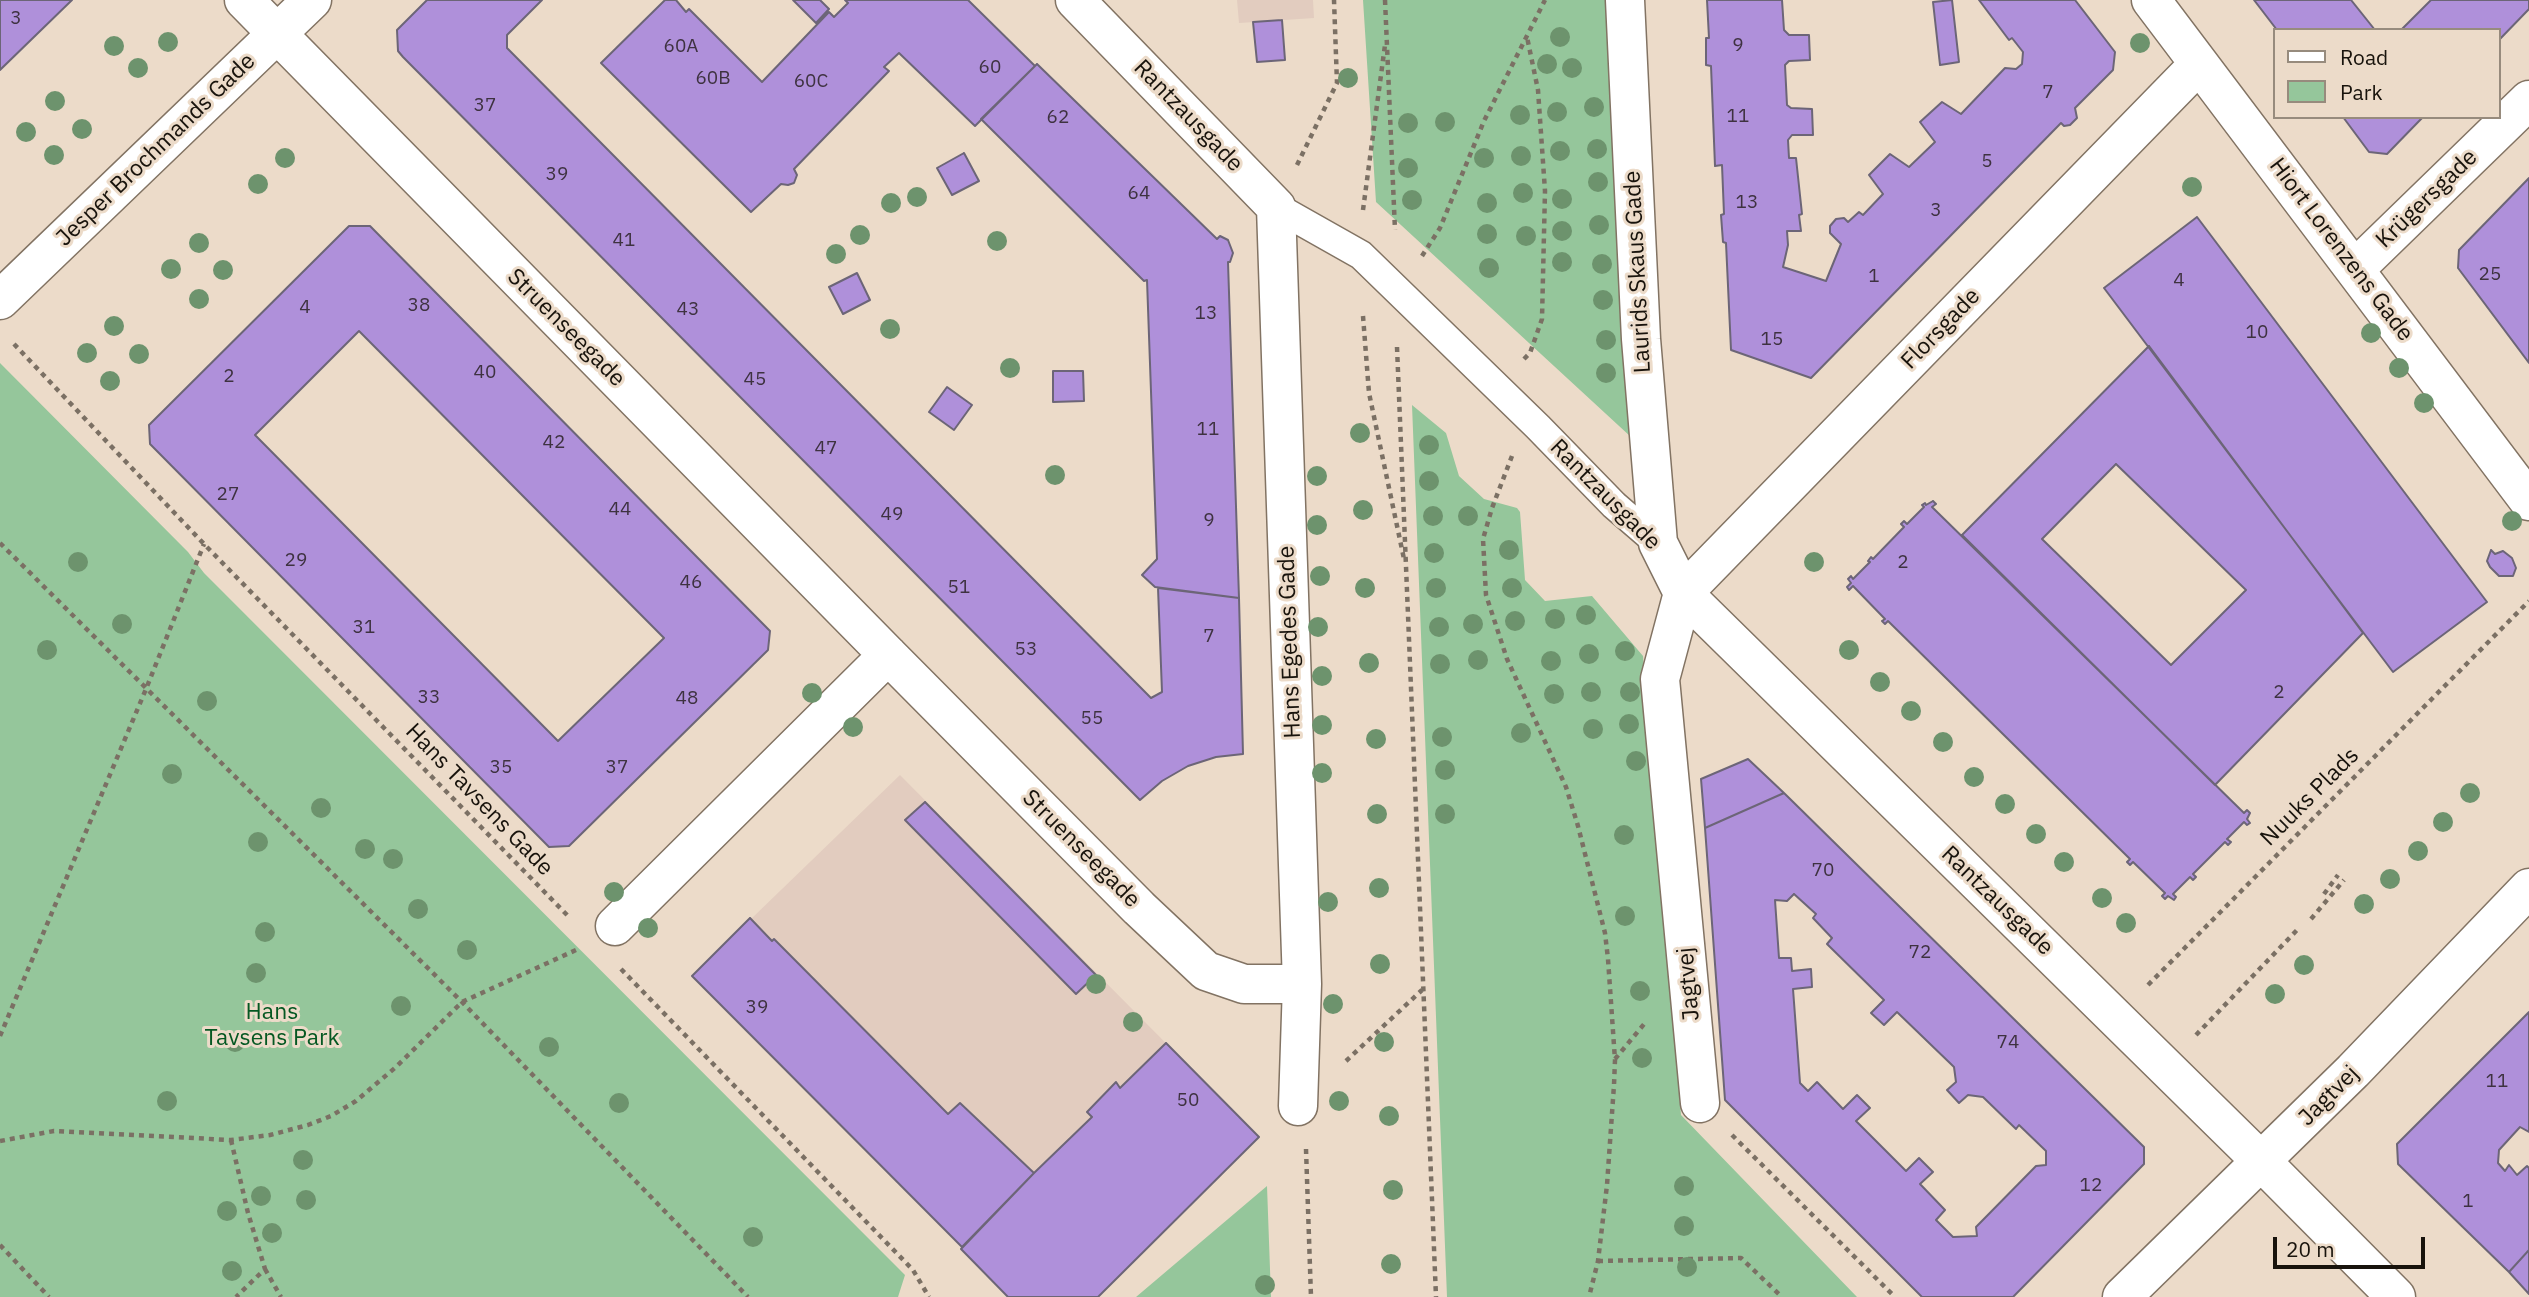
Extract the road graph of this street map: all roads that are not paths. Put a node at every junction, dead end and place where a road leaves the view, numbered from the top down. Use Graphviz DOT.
graph roads {
  1 [pos="244,0"];
  2 [pos="312,0"];
  3 [pos="1075,0"];
  4 [pos="1625,0"];
  5 [pos="2151,0"];
  6 [pos="277,34"];
  7 [pos="2199,64"];
  8 [pos="2529,100"];
  9 [pos="1276,207"];
  10 [pos="2356,268"];
  11 [pos="0,300"];
  12 [pos="2529,501"];
  13 [pos="1658,543"];
  14 [pos="1683,593"];
  15 [pos="888,655"];
  16 [pos="2529,888"];
  17 [pos="614,944"];
  18 [pos="1302,984"];
  19 [pos="1700,1103"];
  20 [pos="1298,1106"];
  21 [pos="2262,1162"];
  22 [pos="2122,1297"];
  23 [pos="2396,1297"];
  1 -- 6 [label="street, Struenseegade"];
  2 -- 6 [label="street, Jesper Brochmands Gade"];
  3 -- 9 [label="street, Rantzausgade"];
  4 -- 13 [label="street, Laurids Skaus Gade"];
  5 -- 7 [label="street, Hiort Lorenzens Gade"];
  6 -- 11 [label="street, Jesper Brochmands Gade"];
  6 -- 15 [label="street, Struenseegade"];
  7 -- 10 [label="street, Hiort Lorenzens Gade"];
  7 -- 14 [label="street, Florsgade"];
  8 -- 10 [label="street, Krügersgade"];
  9 -- 13 [label="lane, Rantzausgade"];
  9 -- 18 [label="street, Hans Egedes Gade"];
  10 -- 12 [label="street, Hiort Lorenzens Gade"];
  13 -- 14 [label="street, Rantzausgade"];
  14 -- 19 [label="street, Jagtvej"];
  14 -- 21 [label="street, Rantzausgade"];
  15 -- 17 [label="street"];
  15 -- 18 [label="street, Struenseegade"];
  16 -- 21 [label="street, Jagtvej"];
  18 -- 20 [label="street, Hans Egedes Gade"];
  21 -- 22 [label="street, Jagtvej"];
  21 -- 23 [label="street, Rantzausgade"];
}
